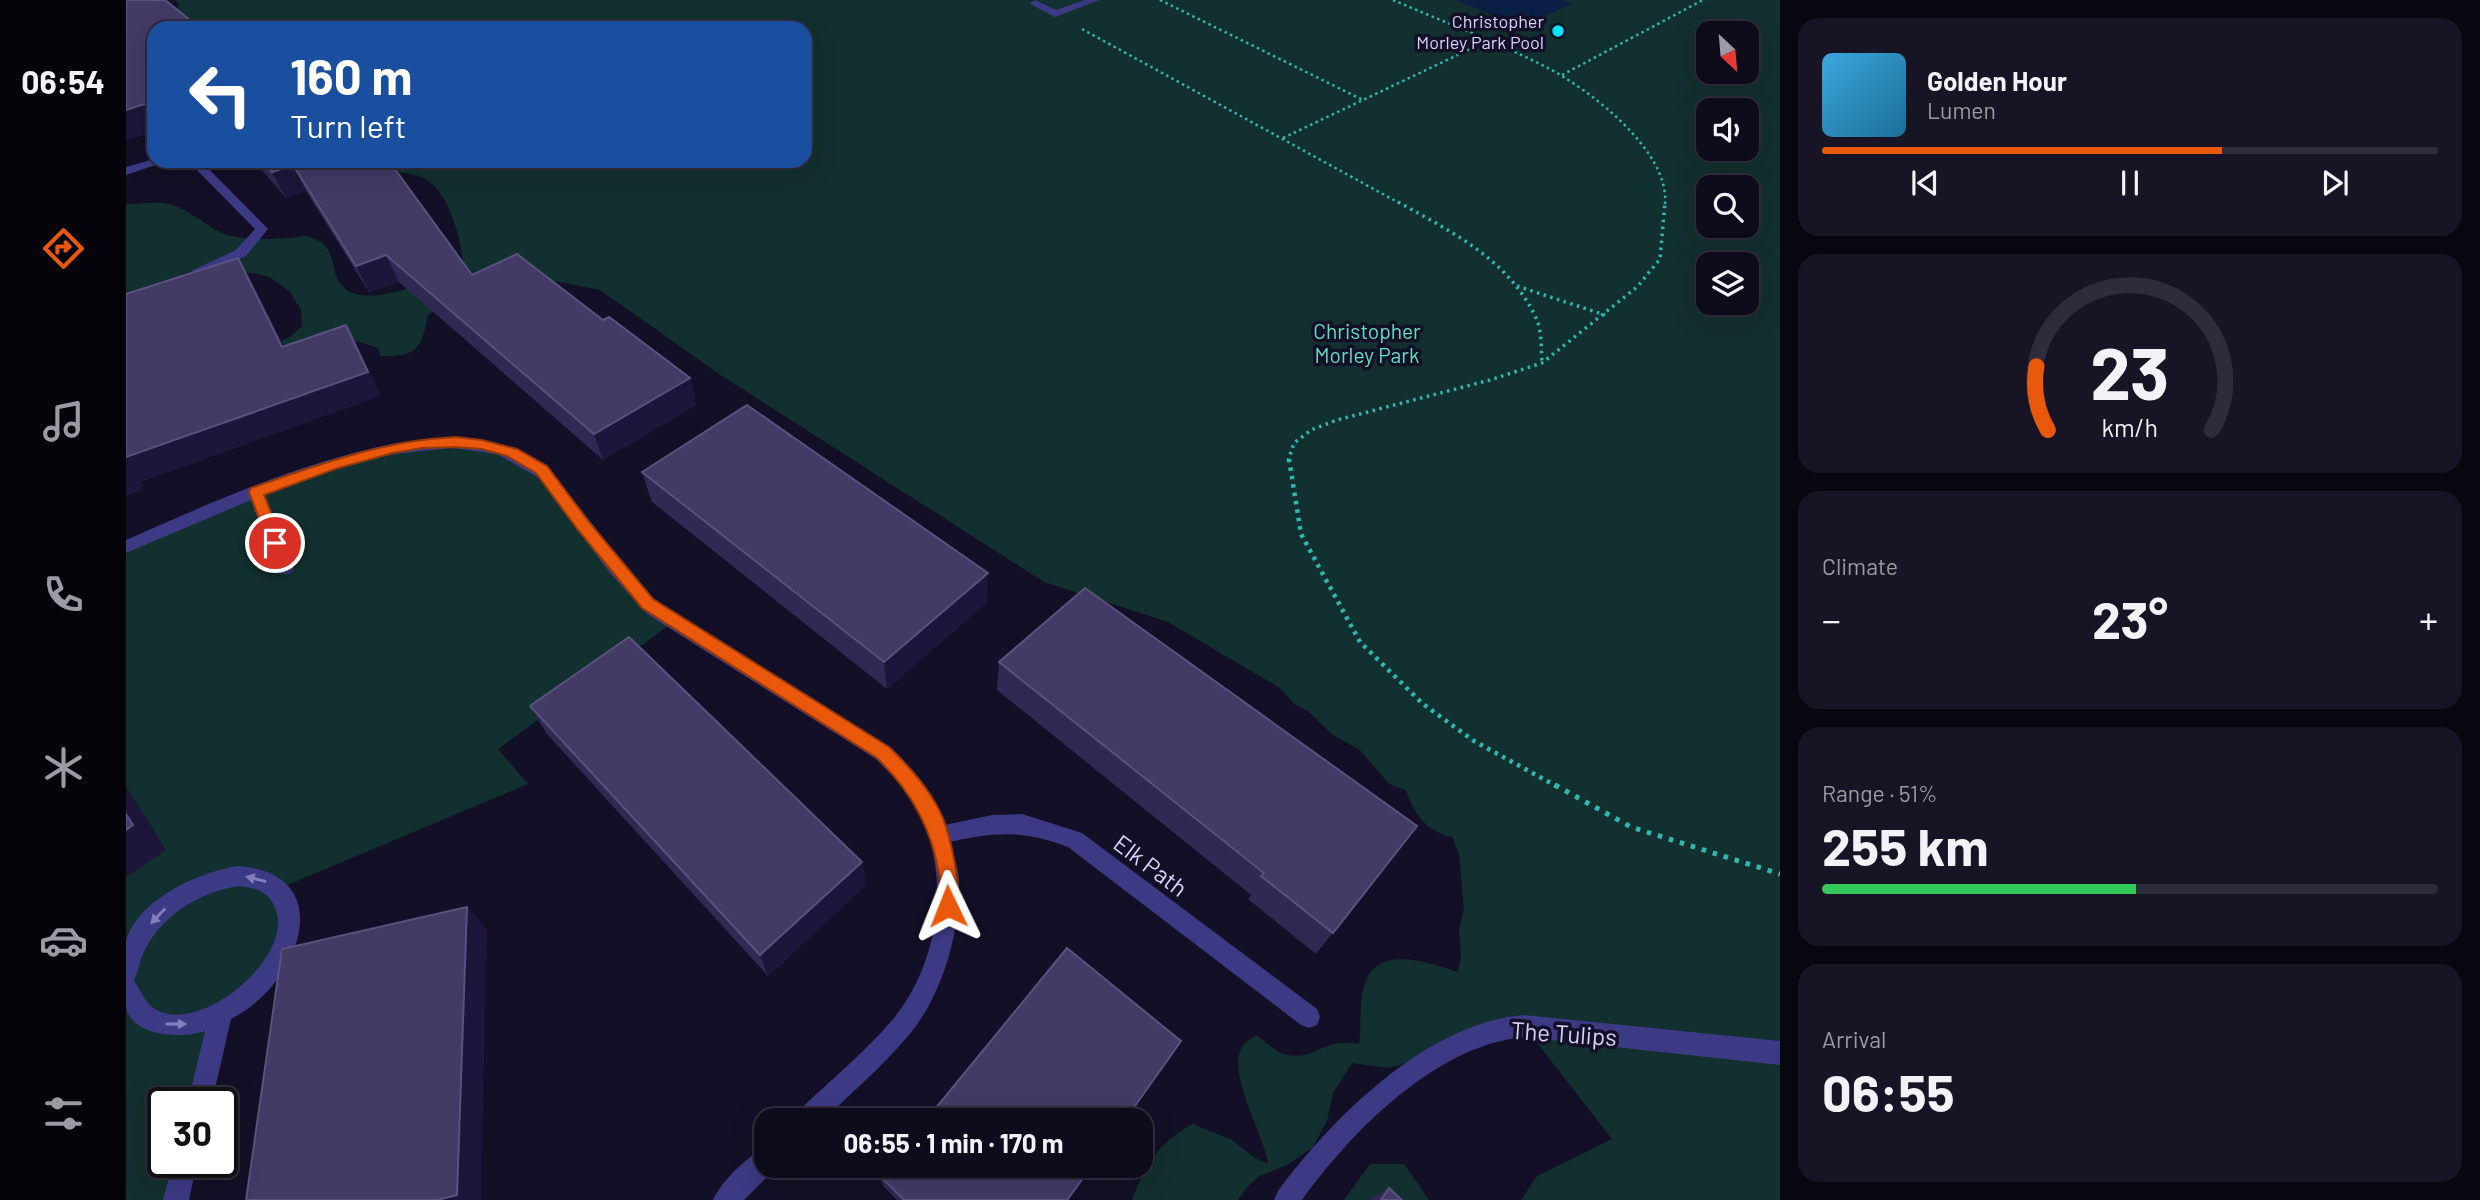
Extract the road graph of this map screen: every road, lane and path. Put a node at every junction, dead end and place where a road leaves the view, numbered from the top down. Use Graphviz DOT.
graph roads {
  1 [pos="1042,0"];
  2 [pos="1094,0"];
  3 [pos="1160,0"];
  4 [pos="1393,0"];
  5 [pos="1703,0"];
  6 [pos="1055,14"];
  7 [pos="1488,41"];
  8 [pos="1562,75"];
  9 [pos="1363,100"];
  10 [pos="1282,138"];
  11 [pos="147,165"];
  12 [pos="201,168"];
  13 [pos="126,171"];
  14 [pos="186,278"];
  15 [pos="1517,286"];
  16 [pos="1606,315"];
  17 [pos="1542,363"];
  18 [pos="256,492"];
  19 [pos="126,547"];
  20 [pos="285,569"];
  21 [pos="938,836"];
  22 [pos="1780,874"];
  23 [pos="126,973"];
  24 [pos="126,988"];
  25 [pos="222,1013"];
  26 [pos="1308,1017"];
  27 [pos="1780,1053"];
  28 [pos="204,1087"];
  29 [pos="819,1108"];
  30 [pos="754,1172"];
  31 [pos="179,1178"];
  32 [pos="171,1198"];
  33 [pos="726,1200"];
  34 [pos="1287,1200"];
  1 -- 6 [label="street"];
  2 -- 6 [label="street"];
  3 -- 9 [label="path"];
  4 -- 7 [label="path"];
  5 -- 8 [label="path"];
  6 -- 10 [label="path"];
  7 -- 8 [label="path"];
  7 -- 9 [label="path"];
  8 -- 16 [label="path"];
  9 -- 10 [label="path"];
  10 -- 15 [label="path"];
  11 -- 13 [label="street"];
  12 -- 14 [label="street"];
  15 -- 16 [label="path"];
  15 -- 17 [label="path"];
  16 -- 17 [label="path"];
  17 -- 22 [label="path"];
  18 -- 19 [label="street"];
  18 -- 20 [label="street"];
  18 -- 21 [label="street"];
  21 -- 26 [label="street, Elk Path"];
  21 -- 29 [label="street"];
  25 -- 23 [label="street, one-way"];
  24 -- 25 [label="street, one-way"];
  25 -- 28 [label="street"];
  27 -- 34 [label="street, The Tulips"];
  30 -- 33 [label="street"];
  31 -- 32 [label="street"];
}
